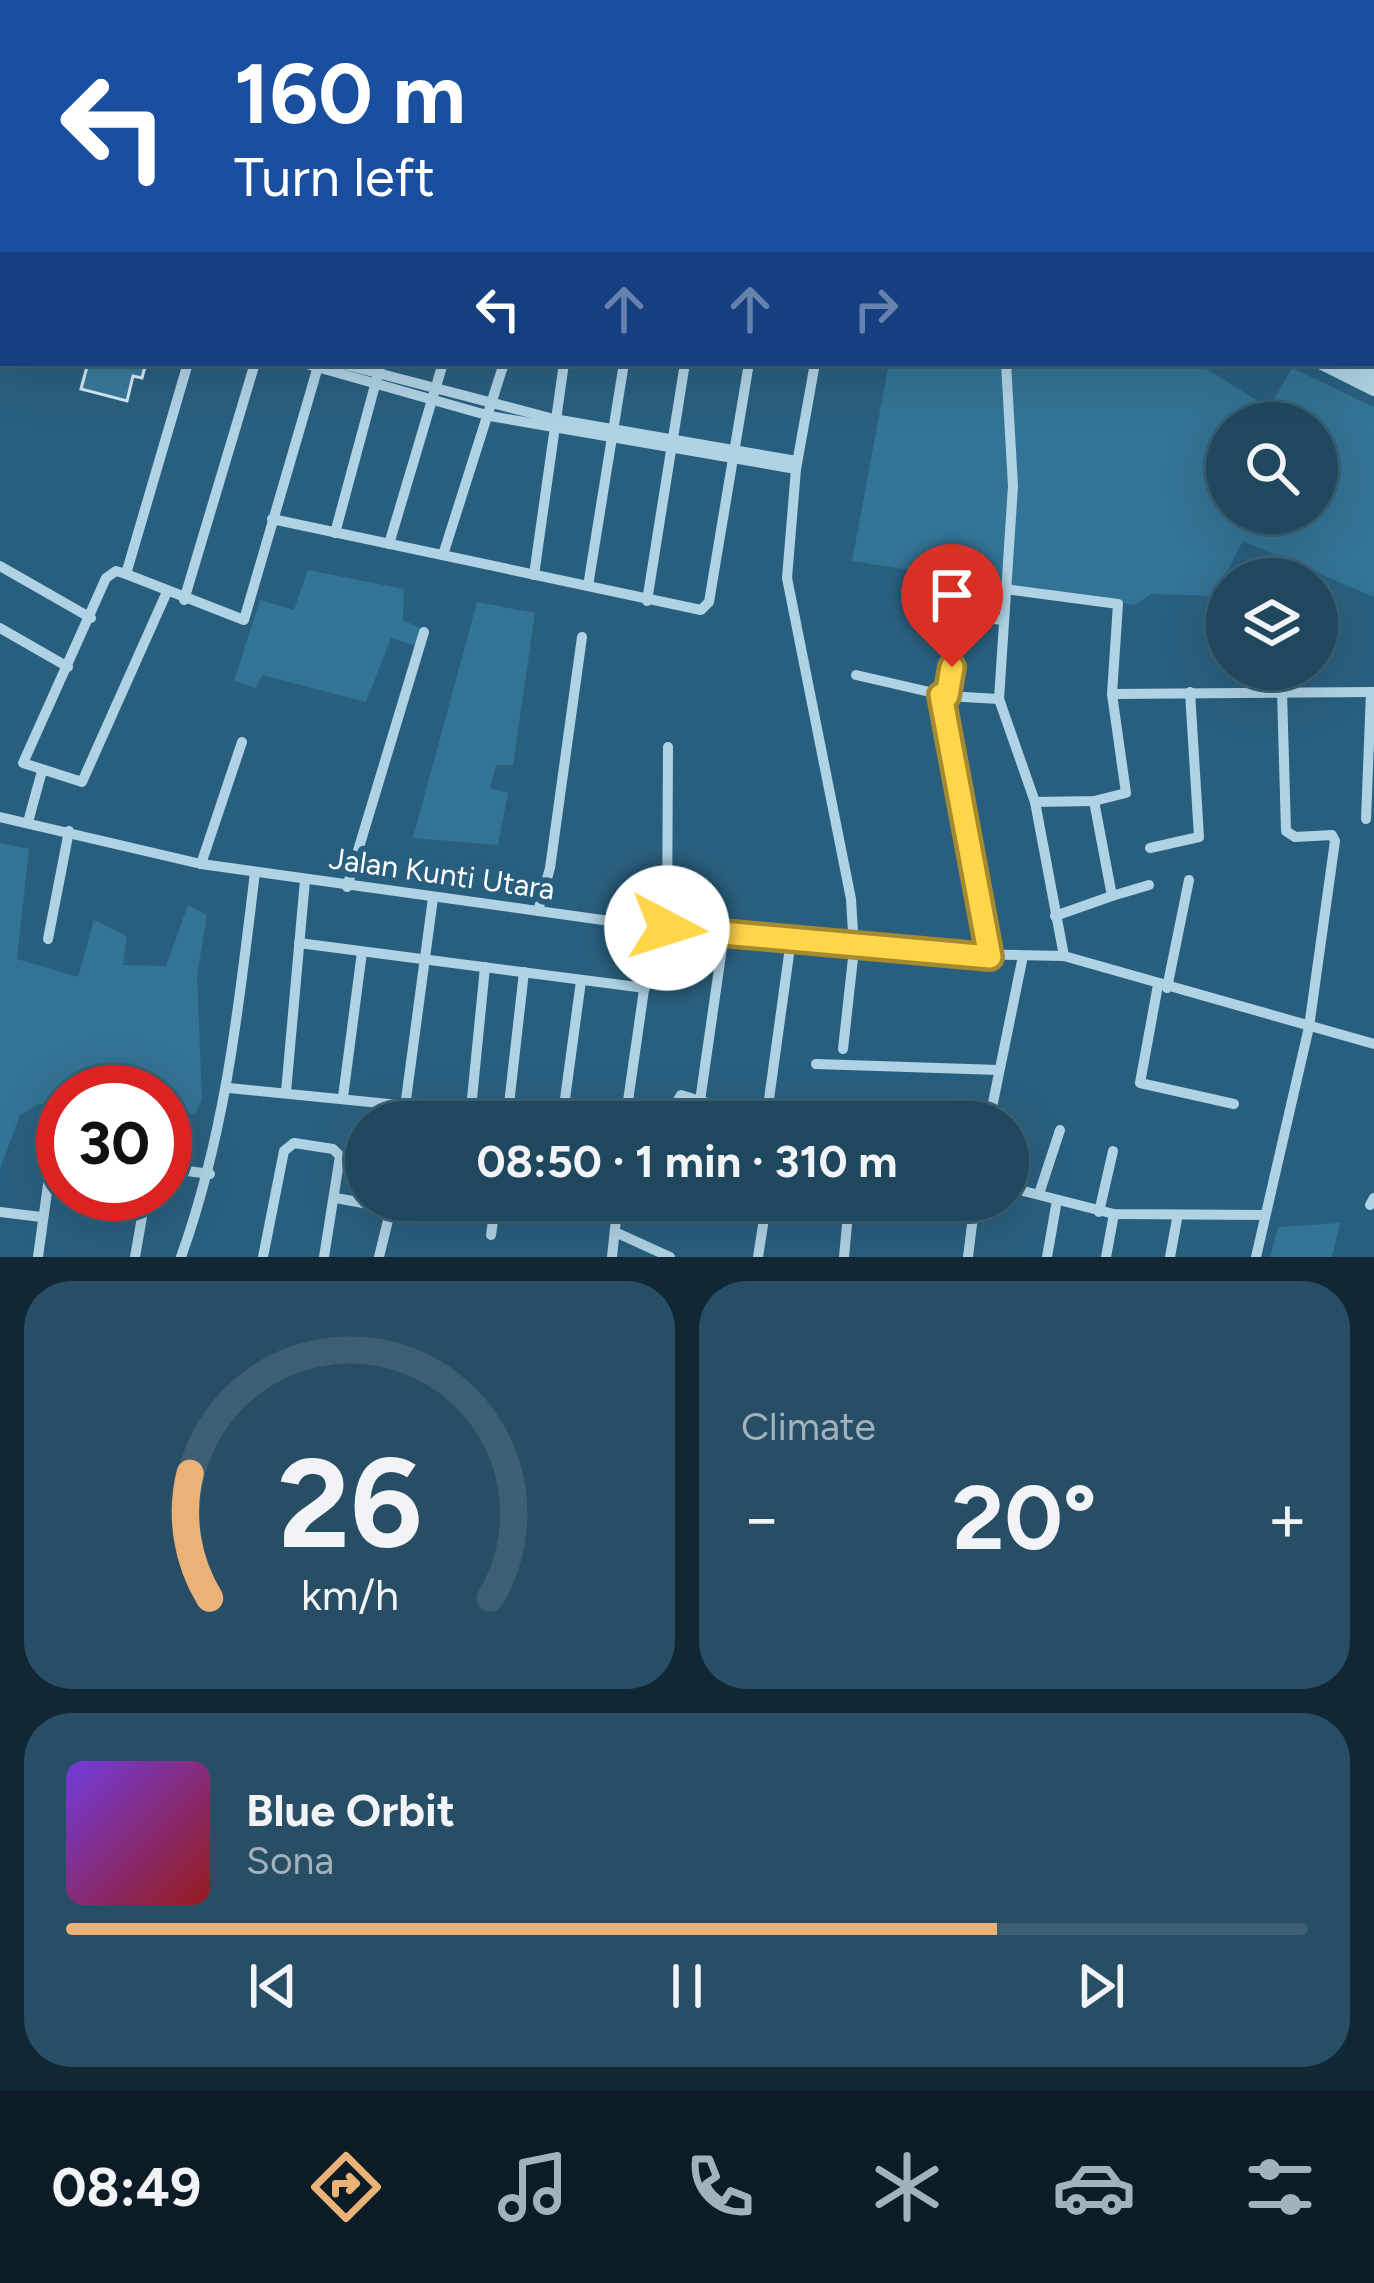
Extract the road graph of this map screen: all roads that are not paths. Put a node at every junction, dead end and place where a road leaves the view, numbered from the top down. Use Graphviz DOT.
graph roads {
  1 [pos="187,366"];
  2 [pos="254,366"];
  3 [pos="318,366"];
  4 [pos="326,366"];
  5 [pos="442,366"];
  6 [pos="503,366"];
  7 [pos="564,366"];
  8 [pos="624,366"];
  9 [pos="685,366"];
  10 [pos="748,366"];
  11 [pos="814,366"];
  12 [pos="1006,366"];
  13 [pos="1328,366"];
  14 [pos="378,373"];
  15 [pos="1374,388"];
  16 [pos="433,395"];
  17 [pos="491,410"];
  18 [pos="554,424"];
  19 [pos="613,433"];
  20 [pos="672,444"];
  21 [pos="732,454"];
  22 [pos="797,465"];
  23 [pos="272,519"];
  24 [pos="335,533"];
  25 [pos="389,544"];
  26 [pos="443,554"];
  27 [pos="0,566"];
  28 [pos="126,574"];
  29 [pos="534,575"];
  30 [pos="588,586"];
  31 [pos="1006,589"];
  32 [pos="166,594"];
  33 [pos="184,600"];
  34 [pos="647,601"];
  35 [pos="931,610"];
  36 [pos="960,615"];
  37 [pos="91,618"];
  38 [pos="1002,620"];
  39 [pos="0,628"];
  40 [pos="424,632"];
  41 [pos="582,637"];
  42 [pos="68,667"];
  43 [pos="856,674"];
  44 [pos="1190,692"];
  45 [pos="1282,692"];
  46 [pos="1372,692"];
  47 [pos="1112,694"];
  48 [pos="944,696"];
  49 [pos="999,699"];
  50 [pos="242,742"];
  51 [pos="668,747"];
  52 [pos="42,772"];
  53 [pos="1094,800"];
  54 [pos="1035,802"];
  55 [pos="0,817"];
  56 [pos="1366,819"];
  57 [pos="28,822"];
  58 [pos="69,831"];
  59 [pos="1150,848"];
  60 [pos="201,864"];
  61 [pos="255,872"];
  62 [pos="305,880"];
  63 [pos="1189,880"];
  64 [pos="1149,885"];
  65 [pos="347,886"];
  66 [pos="1112,896"];
  67 [pos="434,898"];
  68 [pos="538,911"];
  69 [pos="1055,916"];
  70 [pos="660,928"];
  71 [pos="724,934"];
  72 [pos="48,939"];
  73 [pos="791,940"];
  74 [pos="299,943"];
  75 [pos="854,949"];
  76 [pos="362,952"];
  77 [pos="1023,956"];
  78 [pos="1064,956"];
  79 [pos="990,957"];
  80 [pos="426,959"];
  81 [pos="485,967"];
  82 [pos="524,972"];
  83 [pos="581,981"];
  84 [pos="1163,987"];
  85 [pos="645,988"];
  86 [pos="1309,1028"];
  87 [pos="1374,1044"];
  88 [pos="843,1048"];
  89 [pos="816,1064"];
  90 [pos="1000,1070"];
  91 [pos="230,1088"];
  92 [pos="286,1092"];
  93 [pos="343,1097"];
  94 [pos="393,1101"];
  95 [pos="405,1101"];
  96 [pos="472,1101"];
  97 [pos="510,1101"];
  98 [pos="568,1101"];
  99 [pos="629,1101"];
  100 [pos="676,1101"];
  101 [pos="700,1101"];
  102 [pos="770,1101"];
  103 [pos="993,1101"];
  104 [pos="1234,1104"];
  105 [pos="1060,1130"];
  106 [pos="1113,1151"];
  107 [pos="192,1172"];
  108 [pos="210,1174"];
  109 [pos="1029,1192"];
  110 [pos="1039,1194"];
  111 [pos="337,1198"];
  112 [pos="345,1199"];
  113 [pos="1057,1200"];
  114 [pos="0,1212"];
  115 [pos="1099,1212"];
  116 [pos="1114,1214"];
  117 [pos="1265,1215"];
  118 [pos="36,1216"];
  119 [pos="1177,1219"];
  120 [pos="41,1221"];
  121 [pos="141,1221"];
  122 [pos="388,1221"];
  123 [pos="493,1221"];
  124 [pos="615,1221"];
  125 [pos="764,1221"];
  126 [pos="847,1221"];
  127 [pos="972,1221"];
  128 [pos="614,1232"];
  129 [pos="491,1235"];
  130 [pos="38,1257"];
  131 [pos="135,1257"];
  132 [pos="181,1257"];
  133 [pos="263,1257"];
  134 [pos="324,1257"];
  135 [pos="380,1257"];
  136 [pos="612,1257"];
  137 [pos="670,1257"];
  138 [pos="758,1257"];
  139 [pos="844,1257"];
  140 [pos="968,1257"];
  141 [pos="1047,1257"];
  142 [pos="1106,1257"];
  143 [pos="1170,1257"];
  144 [pos="1256,1257"];
  1 -- 28 [label="street"];
  2 -- 33 [label="street"];
  3 -- 23 [label="street"];
  4 -- 14 [label="street"];
  5 -- 16 [label="street"];
  6 -- 17 [label="street"];
  7 -- 18 [label="street"];
  8 -- 19 [label="street"];
  9 -- 20 [label="street"];
  10 -- 21 [label="street"];
  11 -- 22 [label="street"];
  12 -- 31 [label="street"];
  13 -- 15 [label="street"];
  14 -- 16 [label="street"];
  14 -- 24 [label="street"];
  16 -- 17 [label="street"];
  16 -- 25 [label="street"];
  17 -- 18 [label="street"];
  17 -- 26 [label="street"];
  18 -- 19 [label="street"];
  18 -- 29 [label="street"];
  19 -- 20 [label="street"];
  19 -- 30 [label="street"];
  20 -- 21 [label="street"];
  20 -- 34 [label="street"];
  21 -- 22 [label="street"];
  21 -- 34 [label="street"];
  22 -- 75 [label="street"];
  23 -- 24 [label="street"];
  23 -- 33 [label="street"];
  24 -- 25 [label="street"];
  25 -- 26 [label="street"];
  26 -- 29 [label="street"];
  27 -- 37 [label="street"];
  28 -- 32 [label="street"];
  28 -- 37 [label="street"];
  29 -- 30 [label="street"];
  30 -- 34 [label="street"];
  31 -- 38 [label="street"];
  31 -- 47 [label="street"];
  32 -- 33 [label="street"];
  32 -- 52 [label="street"];
  35 -- 36 [label="street"];
  36 -- 38 [label="street"];
  36 -- 48 [label="street"];
  37 -- 42 [label="street"];
  38 -- 49 [label="street"];
  39 -- 42 [label="street"];
  40 -- 65 [label="street"];
  41 -- 68 [label="street"];
  42 -- 52 [label="street"];
  43 -- 48 [label="street"];
  44 -- 45 [label="street"];
  44 -- 47 [label="street"];
  44 -- 59 [label="street"];
  45 -- 46 [label="street"];
  45 -- 86 [label="street"];
  46 -- 56 [label="street"];
  47 -- 53 [label="street"];
  48 -- 49 [label="street"];
  48 -- 79 [label="street"];
  49 -- 54 [label="street"];
  50 -- 60 [label="street"];
  51 -- 70 [label="street"];
  52 -- 57 [label="street"];
  53 -- 54 [label="street"];
  53 -- 66 [label="street"];
  54 -- 69 [label="street"];
  55 -- 57 [label="street, Jalan Kunti Utara"];
  57 -- 58 [label="street, Jalan Kunti Utara"];
  58 -- 60 [label="street, Jalan Kunti Utara"];
  58 -- 72 [label="street"];
  60 -- 61 [label="street, Jalan Kunti Utara"];
  61 -- 62 [label="street, Jalan Kunti Utara"];
  61 -- 91 [label="street"];
  62 -- 65 [label="street, Jalan Kunti Utara"];
  62 -- 74 [label="street"];
  63 -- 84 [label="street"];
  64 -- 66 [label="street"];
  65 -- 67 [label="street, Jalan Kunti Utara"];
  66 -- 69 [label="street"];
  67 -- 68 [label="street, Jalan Kunti Utara"];
  67 -- 80 [label="street"];
  68 -- 70 [label="street, Jalan Kunti Utara"];
  69 -- 78 [label="street"];
  70 -- 71 [label="street, Jalan Kunti Utara"];
  70 -- 85 [label="street"];
  71 -- 73 [label="street, Jalan Kunti Utara"];
  71 -- 101 [label="street"];
  73 -- 75 [label="street, Jalan Kunti Utara"];
  73 -- 102 [label="street"];
  74 -- 76 [label="street"];
  74 -- 92 [label="street"];
  75 -- 79 [label="street, Jalan Kunti Utara"];
  75 -- 88 [label="street"];
  76 -- 80 [label="street"];
  76 -- 93 [label="street"];
  77 -- 78 [label="street, Jalan Kunti Utara"];
  77 -- 79 [label="street, Jalan Kunti Utara"];
  77 -- 90 [label="street"];
  78 -- 84 [label="street, Jalan Kunti Utara"];
  80 -- 81 [label="street"];
  80 -- 95 [label="street"];
  81 -- 82 [label="street"];
  81 -- 96 [label="street"];
  82 -- 83 [label="street"];
  82 -- 97 [label="street"];
  83 -- 85 [label="street"];
  83 -- 98 [label="street"];
  84 -- 86 [label="street, Jalan Kunti Utara"];
  84 -- 104 [label="street"];
  85 -- 99 [label="street"];
  86 -- 87 [label="street, Jalan Kunti Utara"];
  86 -- 117 [label="street"];
  89 -- 90 [label="street"];
  90 -- 103 [label="street"];
  91 -- 92 [label="street"];
  91 -- 108 [label="street"];
  92 -- 93 [label="street"];
  93 -- 94 [label="street"];
  100 -- 101 [label="street"];
  105 -- 110 [label="street"];
  106 -- 115 [label="street"];
  107 -- 108 [label="street"];
  108 -- 132 [label="street"];
  109 -- 110 [label="street"];
  110 -- 113 [label="street"];
  111 -- 112 [label="street"];
  111 -- 133 [label="street"];
  111 -- 134 [label="street"];
  113 -- 115 [label="street"];
  113 -- 141 [label="street"];
  114 -- 118 [label="street"];
  115 -- 116 [label="street"];
  116 -- 119 [label="street"];
  116 -- 142 [label="street"];
  117 -- 119 [label="street"];
  117 -- 144 [label="street"];
  119 -- 143 [label="street"];
  120 -- 130 [label="street"];
  121 -- 131 [label="street"];
  122 -- 135 [label="street"];
  123 -- 129 [label="street"];
  124 -- 128 [label="street"];
  125 -- 138 [label="street"];
  126 -- 139 [label="street"];
  127 -- 140 [label="street"];
  128 -- 136 [label="street"];
  128 -- 137 [label="street"];
}
